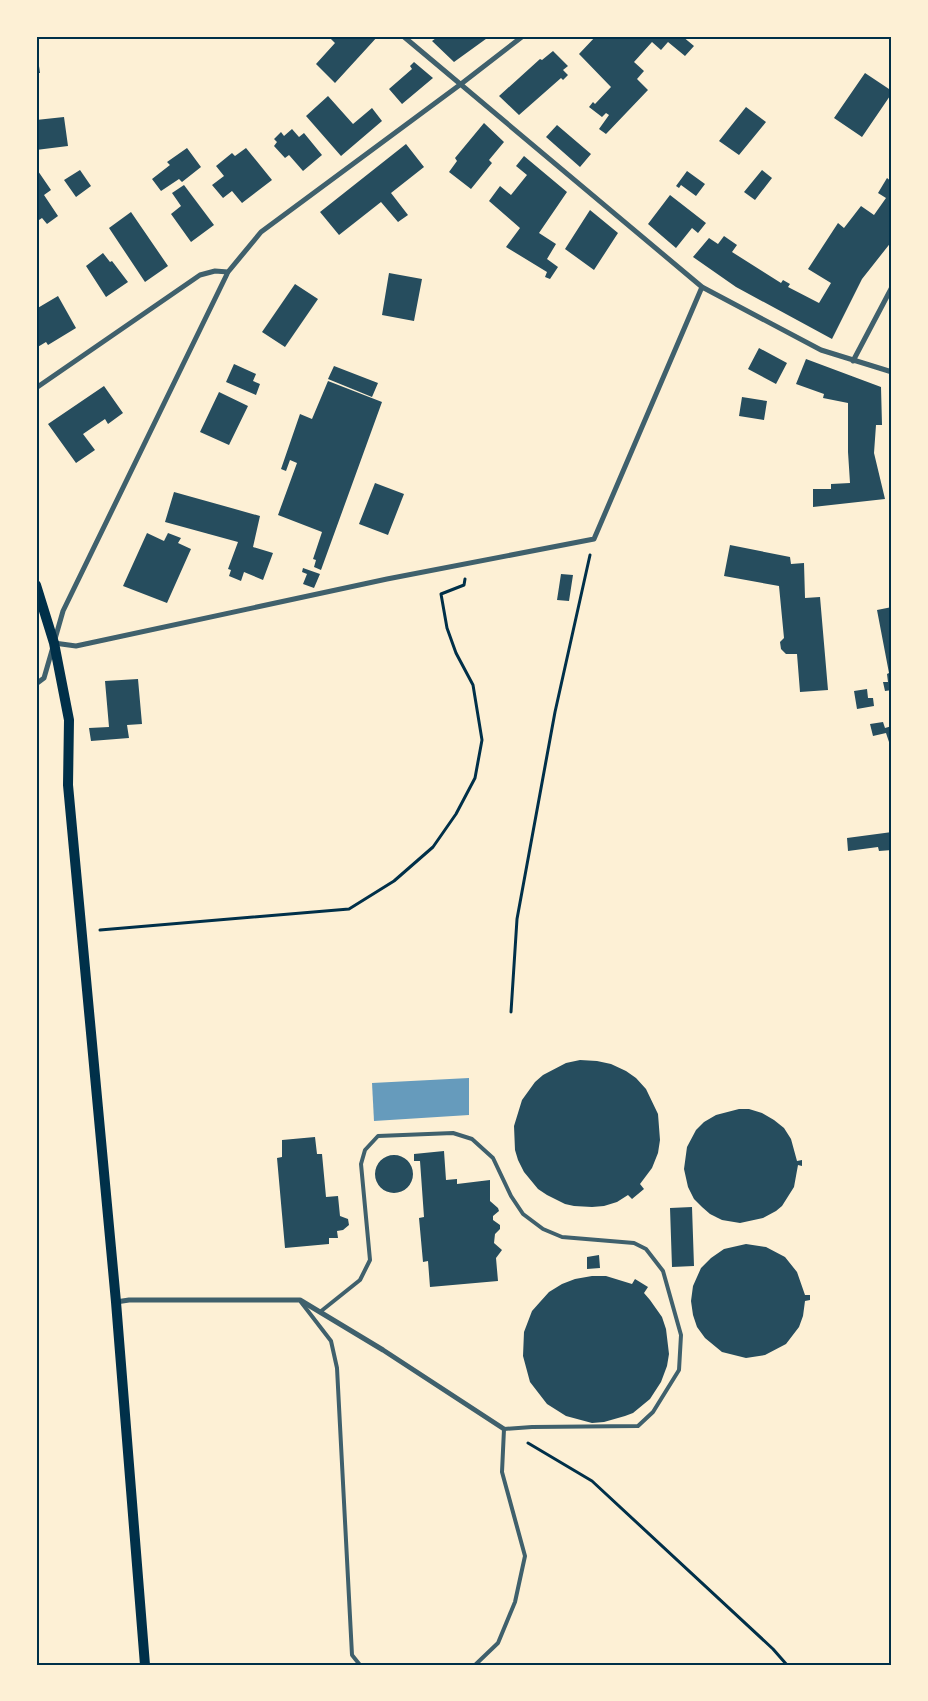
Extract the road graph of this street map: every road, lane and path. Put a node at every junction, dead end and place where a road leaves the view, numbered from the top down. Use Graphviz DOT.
graph roads {
  1 [pos="403,36"];
  2 [pos="523,36"];
  3 [pos="461,84"];
  4 [pos="228,272"];
  5 [pos="702,287"];
  6 [pos="892,287"];
  7 [pos="853,361"];
  8 [pos="892,372"];
  9 [pos="36,388"];
  10 [pos="594,538"];
  11 [pos="466,564"];
  12 [pos="36,586"];
  13 [pos="54,643"];
  14 [pos="36,684"];
  15 [pos="82,932"];
  16 [pos="510,1012"];
  17 [pos="300,1300"];
  18 [pos="116,1302"];
  19 [pos="320,1312"];
  20 [pos="504,1429"];
  21 [pos="145,1665"];
  22 [pos="360,1665"];
  23 [pos="475,1665"];
  24 [pos="787,1665"];
  1 -- 3 [label="street"];
  2 -- 3 [label="street"];
  3 -- 4 [label="street"];
  3 -- 5 [label="street"];
  4 -- 9 [label="street"];
  4 -- 13 [label="street"];
  5 -- 7 [label="street"];
  5 -- 10 [label="street"];
  6 -- 7 [label="street"];
  7 -- 8 [label="street"];
  10 -- 11 [label="street"];
  10 -- 16 [label="path"];
  11 -- 13 [label="street"];
  11 -- 15 [label="path"];
  12 -- 13 [label="main road"];
  13 -- 14 [label="street"];
  13 -- 15 [label="main road"];
  15 -- 18 [label="main road"];
  17 -- 18 [label="street"];
  17 -- 19 [label="street"];
  17 -- 22 [label="lane"];
  18 -- 21 [label="main road"];
  19 -- 20 [label="street"];
  19 -- 20 [label="lane"];
  20 -- 23 [label="lane"];
  20 -- 24 [label="path"];
}
